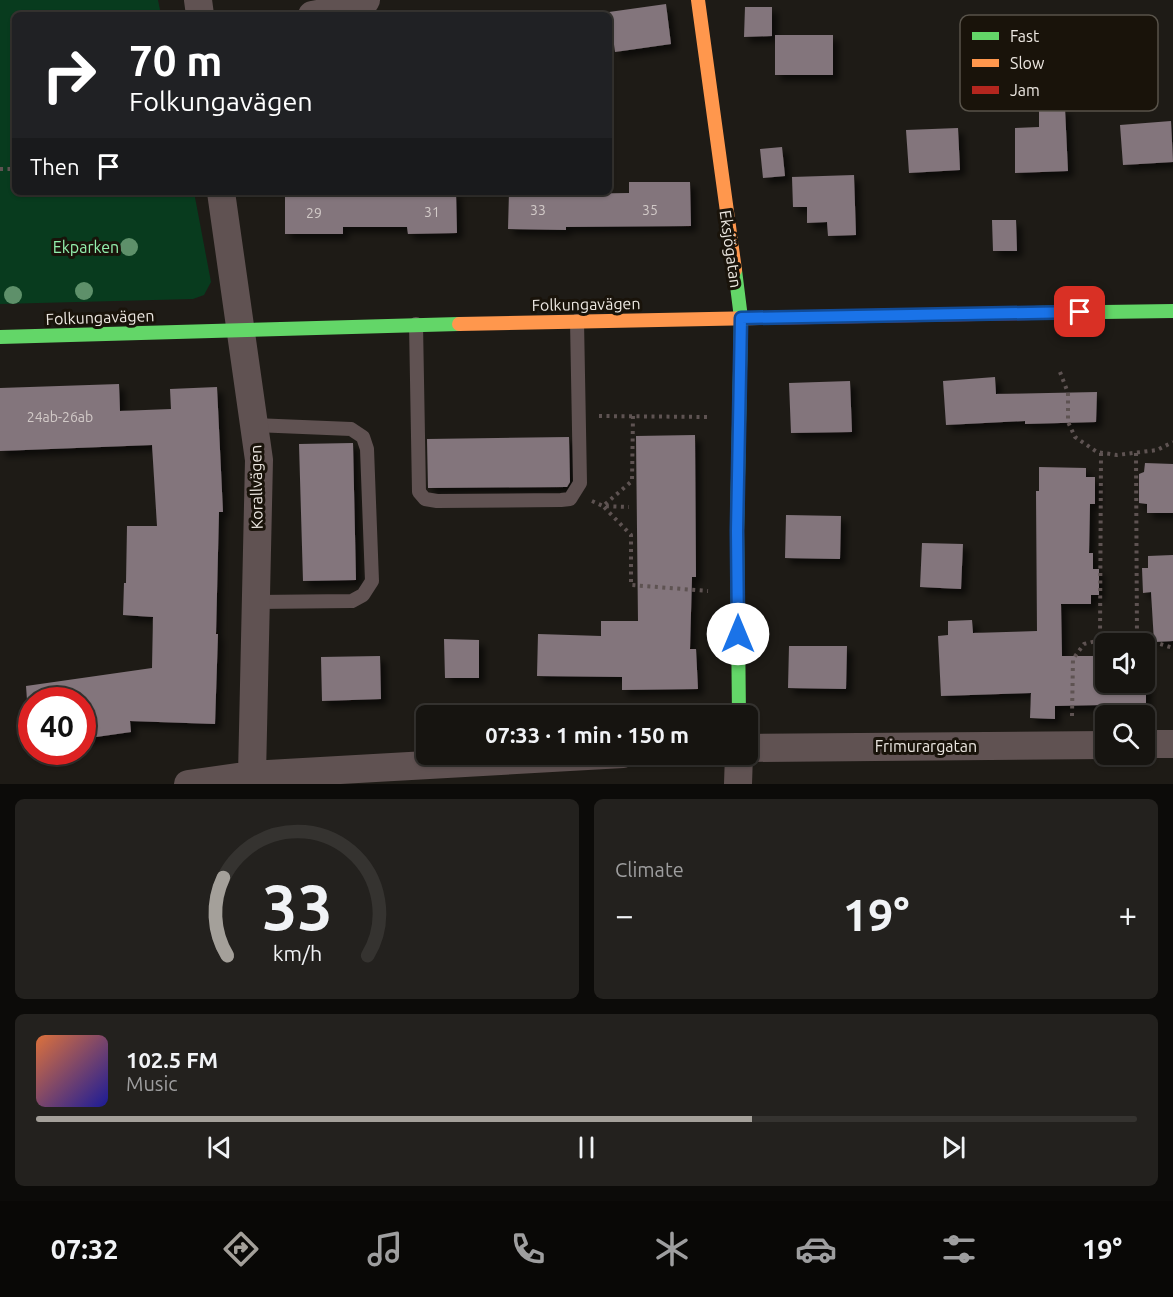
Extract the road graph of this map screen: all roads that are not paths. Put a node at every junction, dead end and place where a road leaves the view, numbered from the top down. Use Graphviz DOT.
graph roads {
  1 [pos="366,0"];
  2 [pos="698,0"];
  3 [pos="329,12"];
  4 [pos="221,195"];
  5 [pos="1173,311"];
  6 [pos="741,318"];
  7 [pos="577,321"];
  8 [pos="416,324"];
  9 [pos="240,329"];
  10 [pos="0,337"];
  11 [pos="254,425"];
  12 [pos="256,602"];
  13 [pos="739,705"];
  14 [pos="1155,744"];
  15 [pos="1173,744"];
  16 [pos="1095,745"];
  17 [pos="758,748"];
  18 [pos="459,765"];
  19 [pos="739,765"];
  20 [pos="251,779"];
  21 [pos="188,784"];
  22 [pos="738,784"];
  1 -- 3 [label="street"];
  2 -- 6 [label="street, Eksjögatan"];
  4 -- 9 [label="street, Korallvägen"];
  5 -- 6 [label="street, Folkungavägen"];
  6 -- 7 [label="street, Folkungavägen"];
  6 -- 13 [label="street, Eksjögatan"];
  7 -- 8 [label="street, Folkungavägen"];
  7 -- 8 [label="lane"];
  8 -- 9 [label="street, Folkungavägen"];
  9 -- 10 [label="street, Folkungavägen"];
  9 -- 11 [label="street, Korallvägen"];
  11 -- 12 [label="street, Korallvägen"];
  11 -- 12 [label="lane"];
  12 -- 20 [label="street, Korallvägen"];
  14 -- 15 [label="street"];
  16 -- 17 [label="street, Frimurargatan"];
  18 -- 20 [label="street"];
  19 -- 22 [label="street"];
  20 -- 21 [label="street"];
}
